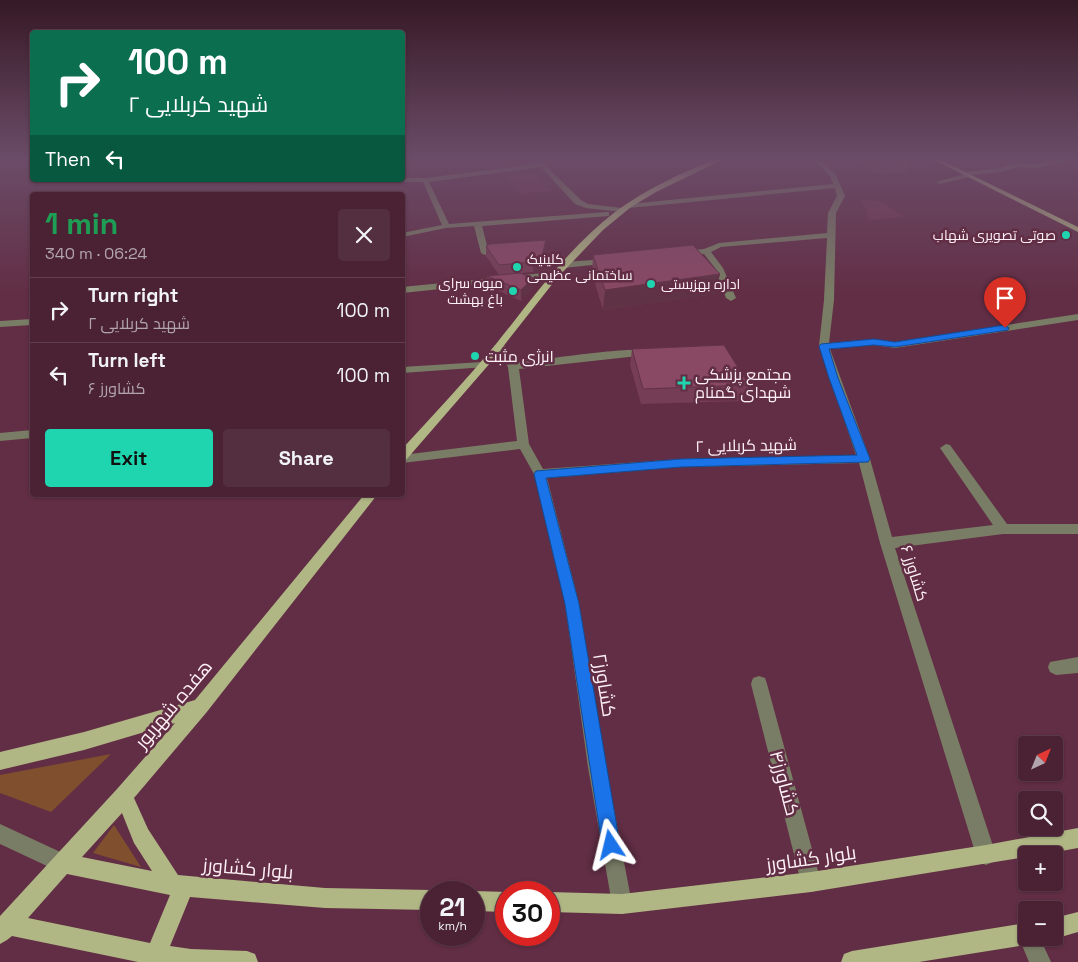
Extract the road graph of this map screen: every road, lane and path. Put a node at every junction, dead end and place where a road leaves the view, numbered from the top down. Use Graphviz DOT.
graph roads {
  1 [pos="435,204"];
  2 [pos="582,204"];
  3 [pos="633,204"];
  4 [pos="677,204"];
  5 [pos="837,204"];
  6 [pos="1027,204"];
  7 [pos="623,210"];
  8 [pos="478,224"];
  9 [pos="446,226"];
  10 [pos="1076,227"];
  11 [pos="405,233"];
  12 [pos="832,235"];
  13 [pos="706,251"];
  14 [pos="485,254"];
  15 [pos="677,254"];
  16 [pos="620,260"];
  17 [pos="563,265"];
  18 [pos="554,275"];
  19 [pos="405,290"];
  20 [pos="731,298"];
  21 [pos="1078,316"];
  22 [pos="30,322"];
  23 [pos="0,324"];
  24 [pos="498,346"];
  25 [pos="824,346"];
  26 [pos="654,352"];
  27 [pos="482,365"];
  28 [pos="513,367"];
  29 [pos="405,370"];
  30 [pos="30,434"];
  31 [pos="0,437"];
  32 [pos="522,444"];
  33 [pos="946,448"];
  34 [pos="405,455"];
  35 [pos="405,458"];
  36 [pos="864,459"];
  37 [pos="540,474"];
  38 [pos="368,497"];
  39 [pos="1004,529"];
  40 [pos="1078,529"];
  41 [pos="887,543"];
  42 [pos="1078,665"];
  43 [pos="1056,666"];
  44 [pos="758,684"];
  45 [pos="200,707"];
  46 [pos="0,761"];
  47 [pos="124,796"];
  48 [pos="0,834"];
  49 [pos="1078,838"];
  50 [pos="986,855"];
  51 [pos="62,863"];
  52 [pos="811,882"];
  53 [pos="178,885"];
  54 [pos="420,900"];
  55 [pos="560,902"];
  56 [pos="622,904"];
  57 [pos="1078,922"];
  58 [pos="2,925"];
  59 [pos="1063,926"];
  60 [pos="1018,935"];
  61 [pos="1033,946"];
  62 [pos="156,955"];
  63 [pos="188,961"];
  64 [pos="247,962"];
  65 [pos="852,962"];
  66 [pos="1040,962"];
  1 -- 9 [label="street"];
  2 -- 7 [label="street"];
  3 -- 7 [label="main road"];
  4 -- 7 [label="street"];
  5 -- 12 [label="street, کشاورز ۶"];
  6 -- 10 [label="main road"];
  7 -- 8 [label="street"];
  7 -- 17 [label="main road"];
  8 -- 9 [label="street"];
  8 -- 14 [label="street"];
  9 -- 11 [label="street"];
  12 -- 13 [label="street"];
  12 -- 25 [label="street, کشاورز ۶"];
  13 -- 15 [label="street"];
  13 -- 20 [label="street"];
  16 -- 17 [label="street"];
  17 -- 18 [label="main road"];
  18 -- 19 [label="street"];
  18 -- 24 [label="main road"];
  21 -- 25 [label="street"];
  22 -- 23 [label="street"];
  24 -- 27 [label="main road"];
  24 -- 28 [label="street"];
  25 -- 36 [label="street, کشاورز ۶"];
  26 -- 28 [label="street"];
  27 -- 29 [label="street"];
  27 -- 34 [label="main road"];
  28 -- 32 [label="street"];
  30 -- 31 [label="street"];
  32 -- 35 [label="street"];
  32 -- 37 [label="street, کشاورز۲"];
  33 -- 39 [label="street"];
  36 -- 37 [label="street, شهید کربلایی ۲"];
  36 -- 41 [label="street, کشاورز ۶"];
  37 -- 56 [label="street, کشاورز۲"];
  38 -- 45 [label="main road, هفده شهریور"];
  39 -- 40 [label="street"];
  39 -- 41 [label="street"];
  41 -- 50 [label="street, کشاورز ۶"];
  42 -- 43 [label="street"];
  44 -- 52 [label="street, کشاورز۴"];
  45 -- 46 [label="main road"];
  45 -- 47 [label="main road, هفده شهریور"];
  47 -- 51 [label="main road, هفده شهریور"];
  47 -- 53 [label="main road"];
  48 -- 51 [label="street"];
  49 -- 50 [label="main road, بلوار کشاورز"];
  50 -- 52 [label="main road, بلوار کشاورز"];
  51 -- 53 [label="main road, بلوار کشاورز"];
  51 -- 58 [label="main road, هفده شهریور"];
  52 -- 56 [label="main road, بلوار کشاورز"];
  53 -- 54 [label="main road, بلوار کشاورز"];
  53 -- 62 [label="main road"];
  55 -- 56 [label="main road, بلوار کشاورز"];
  57 -- 59 [label="main road"];
  58 -- 62 [label="main road"];
  60 -- 65 [label="main road"];
  61 -- 66 [label="street"];
  62 -- 63 [label="main road"];
  63 -- 64 [label="main road"];
}
